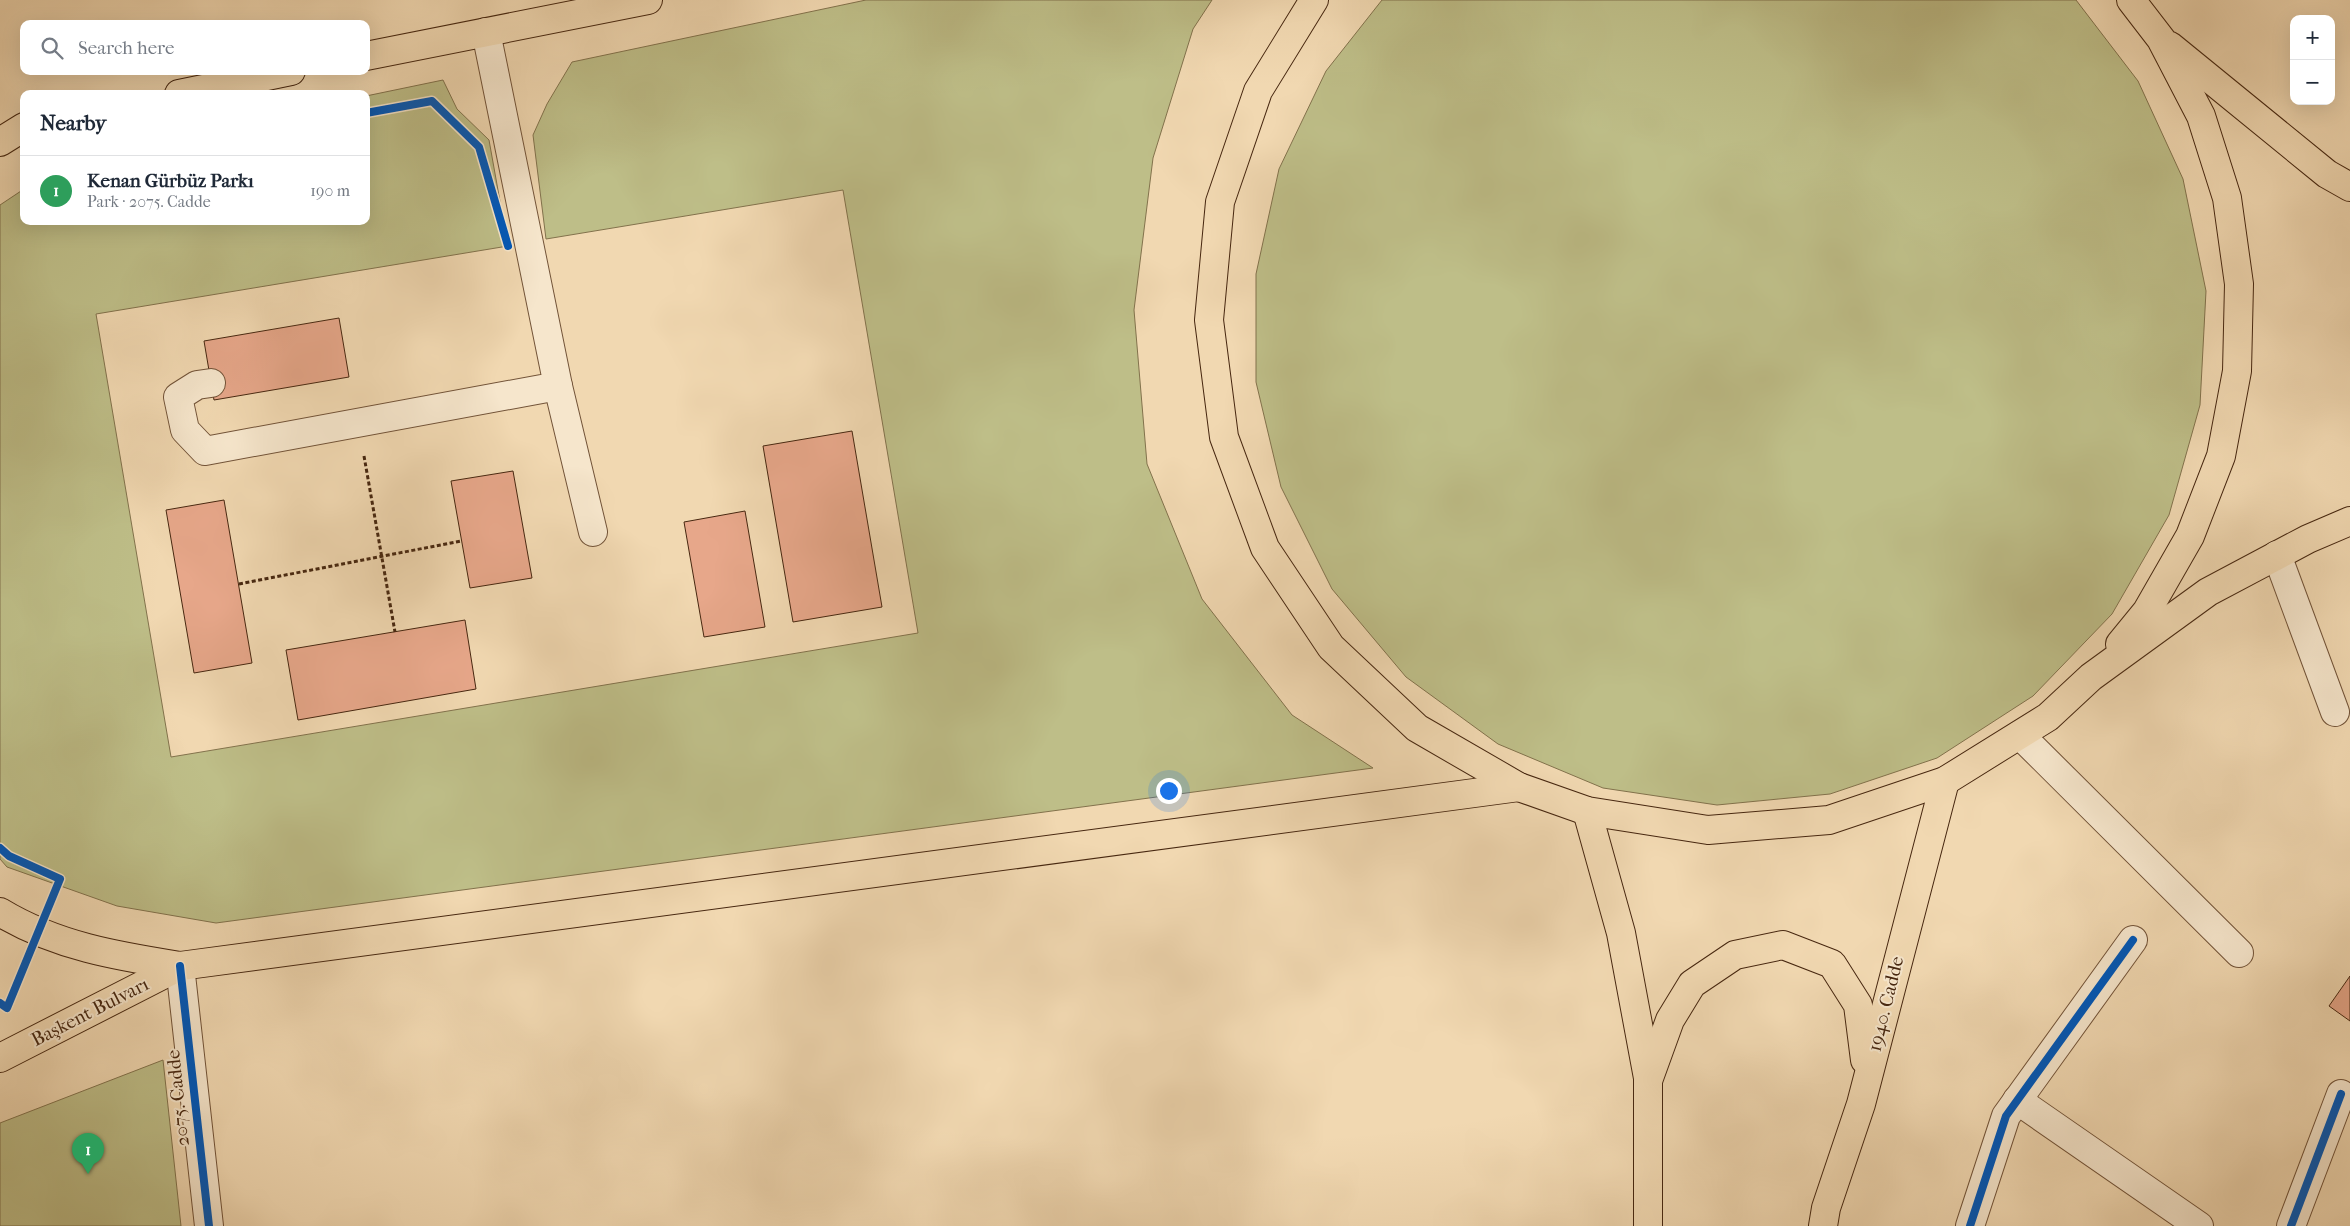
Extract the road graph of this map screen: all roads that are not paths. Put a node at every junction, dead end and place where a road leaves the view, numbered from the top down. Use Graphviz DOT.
graph roads {
  1 [pos="648,0"];
  2 [pos="1314,0"];
  3 [pos="2146,14"];
  4 [pos="486,32"];
  5 [pos="370,55"];
  6 [pos="271,75"];
  7 [pos="198,90"];
  8 [pos="0,120"];
  9 [pos="20,122"];
  10 [pos="20,130"];
  11 [pos="0,142"];
  12 [pos="2350,187"];
  13 [pos="211,383"];
  14 [pos="558,386"];
  15 [pos="2350,521"];
  16 [pos="593,532"];
  17 [pos="2278,555"];
  18 [pos="2092,677"];
  19 [pos="2335,712"];
  20 [pos="2020,736"];
  21 [pos="1945,781"];
  22 [pos="1519,787"];
  23 [pos="1587,811"];
  24 [pos="0,912"];
  25 [pos="2133,940"];
  26 [pos="2239,953"];
  27 [pos="180,966"];
  28 [pos="0,1058"];
  29 [pos="1648,1078"];
  30 [pos="2341,1094"];
  31 [pos="2017,1100"];
  32 [pos="1861,1104"];
  33 [pos="209,1226"];
  34 [pos="1648,1226"];
  35 [pos="1823,1226"];
  36 [pos="1970,1226"];
  37 [pos="2199,1226"];
  38 [pos="2291,1226"];
  1 -- 4 [label="main road"];
  2 -- 22 [label="main road"];
  3 -- 12 [label="main road"];
  3 -- 18 [label="main road"];
  4 -- 5 [label="main road"];
  4 -- 14 [label="street"];
  6 -- 7 [label="main road"];
  8 -- 9 [label="main road"];
  10 -- 11 [label="main road"];
  13 -- 14 [label="street"];
  14 -- 16 [label="street"];
  15 -- 17 [label="main road"];
  17 -- 18 [label="main road"];
  17 -- 19 [label="street"];
  18 -- 20 [label="main road"];
  20 -- 21 [label="main road"];
  20 -- 26 [label="street"];
  21 -- 23 [label="main road"];
  21 -- 32 [label="main road, 1940. Cadde"];
  22 -- 23 [label="main road"];
  22 -- 27 [label="main road"];
  23 -- 29 [label="main road"];
  24 -- 27 [label="main road"];
  25 -- 31 [label="street"];
  27 -- 28 [label="main road, Başkent Bulvarı"];
  27 -- 33 [label="street, 2075. Cadde"];
  29 -- 32 [label="main road"];
  29 -- 34 [label="main road"];
  30 -- 38 [label="street"];
  31 -- 36 [label="street"];
  31 -- 37 [label="street"];
  32 -- 35 [label="main road, 1940. Cadde"];
}
